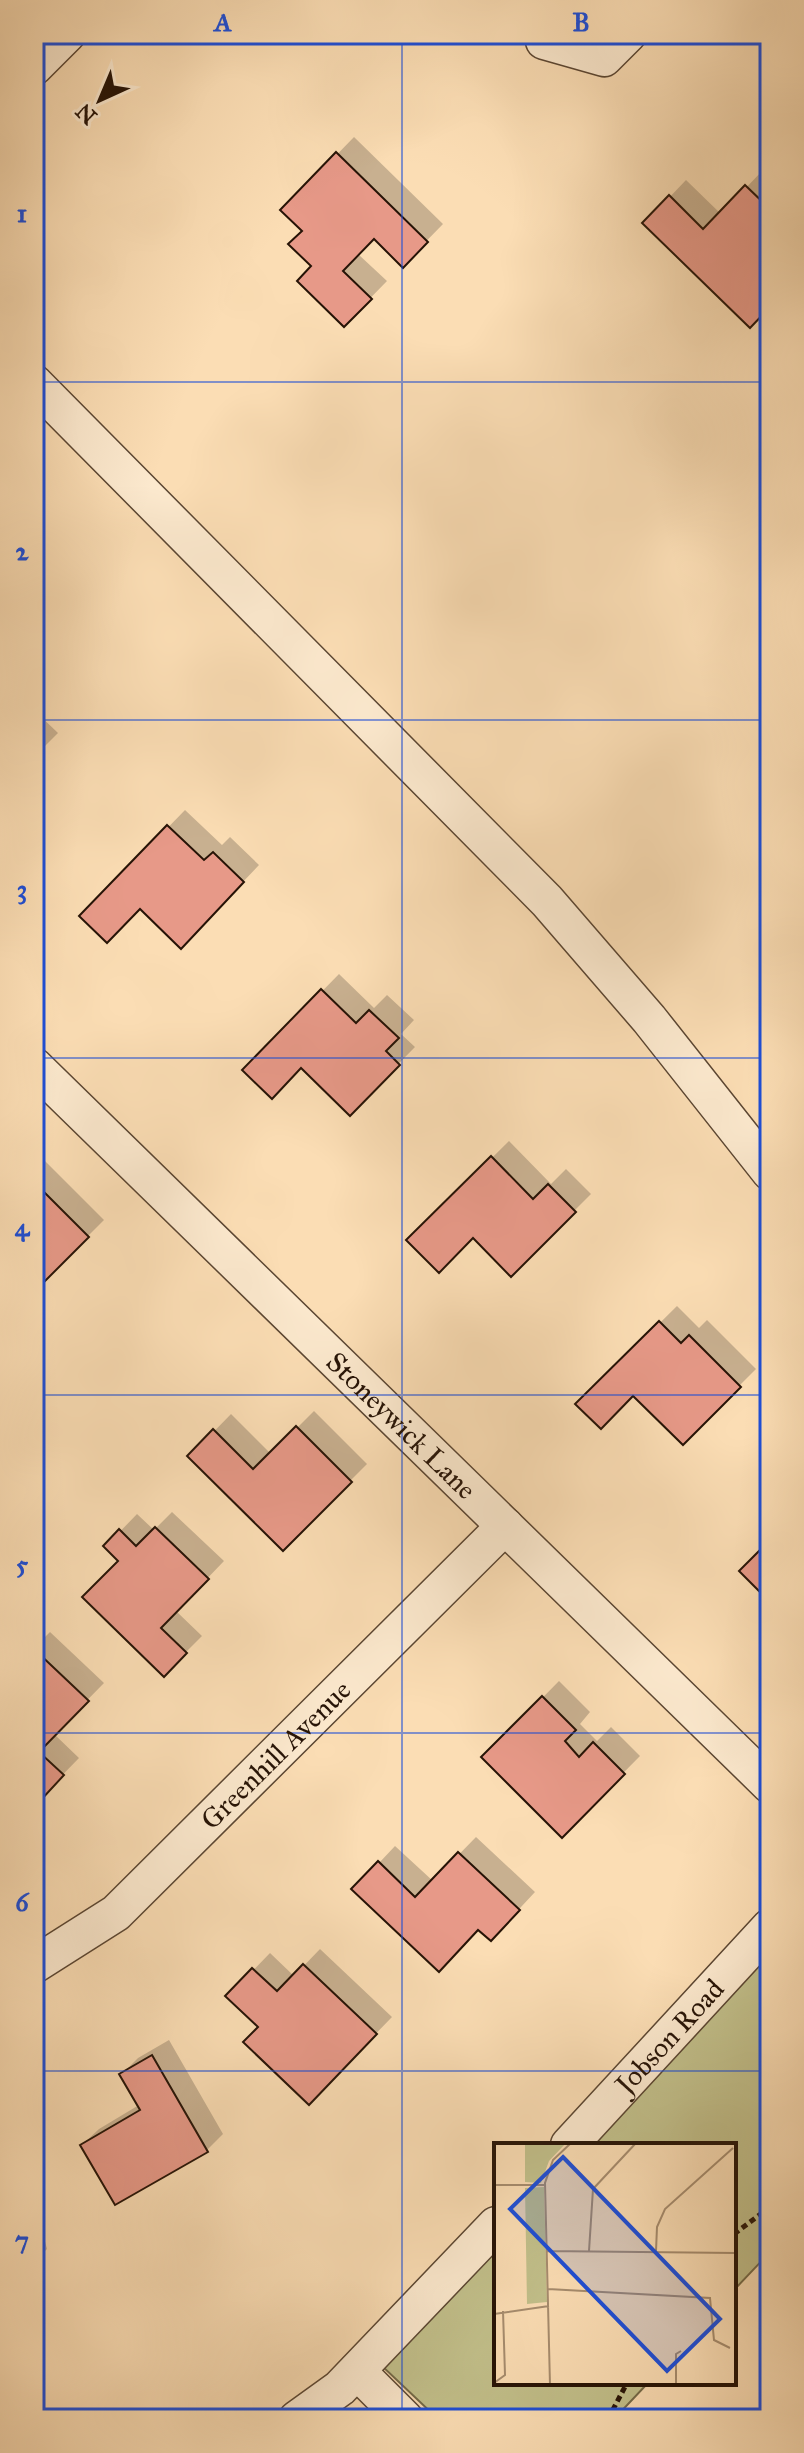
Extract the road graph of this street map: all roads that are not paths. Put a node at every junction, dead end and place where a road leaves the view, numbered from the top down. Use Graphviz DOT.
graph roads {
  1 [pos="67,34"];
  2 [pos="628,34"];
  3 [pos="544,41"];
  4 [pos="34,67"];
  5 [pos="34,383"];
  6 [pos="34,1066"];
  7 [pos="770,1172"];
  8 [pos="505,1526"];
  9 [pos="770,1785"];
  10 [pos="770,1927"];
  11 [pos="34,1965"];
  12 [pos="571,2143"];
  13 [pos="494,2227"];
  14 [pos="357,2371"];
  15 [pos="297,2419"];
  16 [pos="405,2419"];
  1 -- 4 [label="street"];
  2 -- 3 [label="street"];
  5 -- 7 [label="street"];
  6 -- 8 [label="street, Stoneywick Lane"];
  8 -- 9 [label="street, Stoneywick Lane"];
  8 -- 11 [label="street, Greenhill Avenue"];
  10 -- 12 [label="street, Jobson Road"];
  13 -- 14 [label="street"];
  14 -- 15 [label="street"];
  14 -- 16 [label="street"];
}
